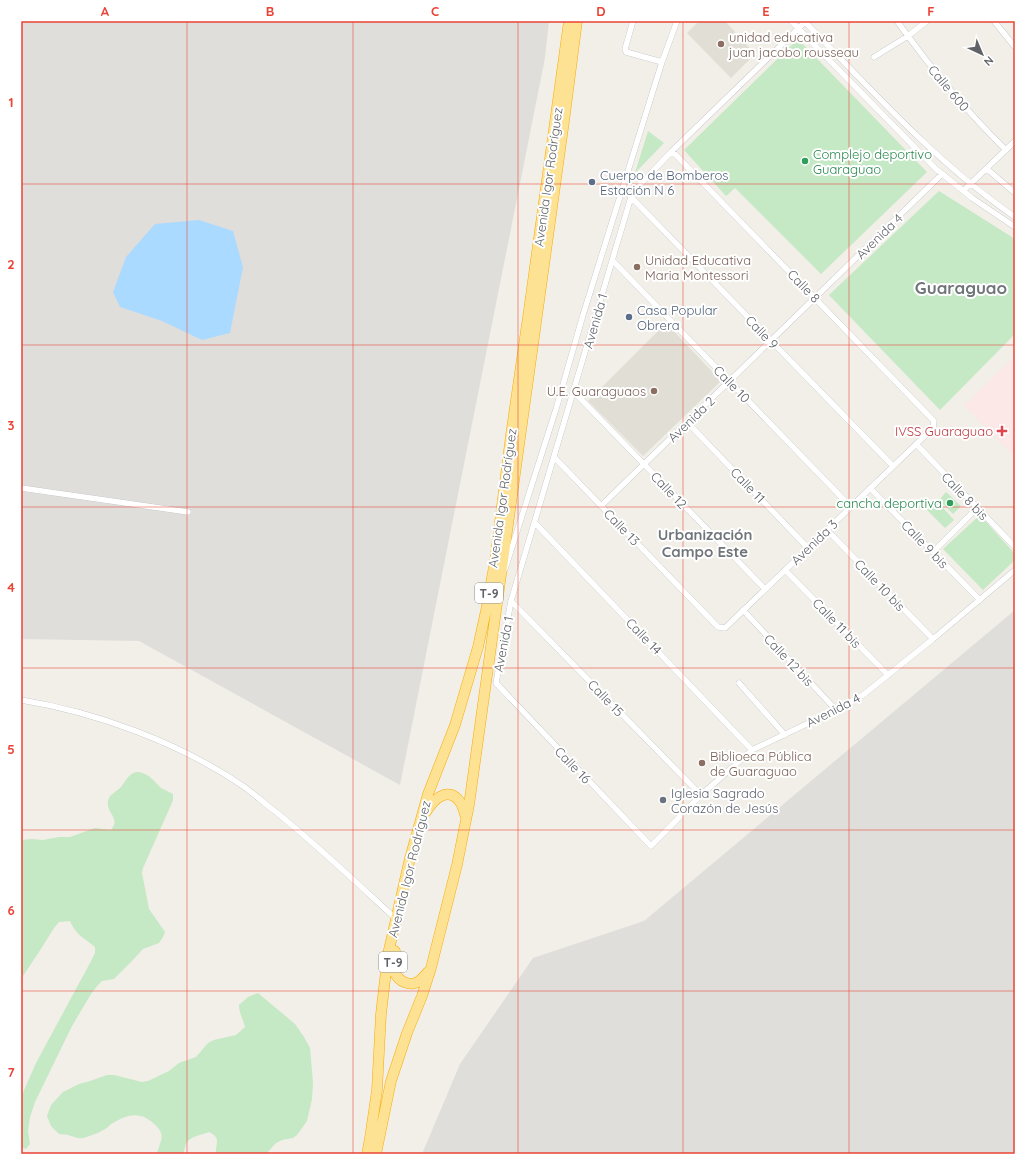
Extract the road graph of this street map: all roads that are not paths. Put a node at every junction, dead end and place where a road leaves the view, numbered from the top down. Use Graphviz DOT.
graph roads {
  1 [pos="569,21"];
  2 [pos="577,21"];
  3 [pos="633,21"];
  4 [pos="677,21"];
  5 [pos="791,21"];
  6 [pos="804,21"];
  7 [pos="897,21"];
  8 [pos="928,21"];
  9 [pos="994,21"];
  10 [pos="798,29"];
  11 [pos="908,36"];
  12 [pos="1015,47"];
  13 [pos="874,57"];
  14 [pos="662,62"];
  15 [pos="1015,141"];
  16 [pos="1006,150"];
  17 [pos="672,151"];
  18 [pos="986,169"];
  19 [pos="942,174"];
  20 [pos="971,184"];
  21 [pos="963,191"];
  22 [pos="1015,193"];
  23 [pos="631,197"];
  24 [pos="1015,217"];
  25 [pos="1015,228"];
  26 [pos="612,261"];
  27 [pos="815,298"];
  28 [pos="771,341"];
  29 [pos="730,381"];
  30 [pos="574,392"];
  31 [pos="934,421"];
  32 [pos="687,422"];
  33 [pos="916,444"];
  34 [pos="554,457"];
  35 [pos="644,464"];
  36 [pos="893,466"];
  37 [pos="21,488"];
  38 [pos="870,488"];
  39 [pos="601,506"];
  40 [pos="851,507"];
  41 [pos="977,508"];
  42 [pos="188,512"];
  43 [pos="535,523"];
  44 [pos="827,530"];
  45 [pos="1015,547"];
  46 [pos="808,548"];
  47 [pos="933,552"];
  48 [pos="785,570"];
  49 [pos="1015,570"];
  50 [pos="765,589"];
  51 [pos="499,590"];
  52 [pos="980,600"];
  53 [pos="512,601"];
  54 [pos="743,610"];
  55 [pos="725,628"];
  56 [pos="933,640"];
  57 [pos="888,676"];
  58 [pos="739,683"];
  59 [pos="496,684"];
  60 [pos="21,700"];
  61 [pos="836,710"];
  62 [pos="785,735"];
  63 [pos="752,750"];
  64 [pos="700,795"];
  65 [pos="466,819"];
  66 [pos="421,820"];
  67 [pos="651,846"];
  68 [pos="399,905"];
  69 [pos="396,919"];
  70 [pos="431,968"];
  71 [pos="367,1154"];
  72 [pos="376,1154"];
  1 -- 66 [label="highway, Avenida Igor Rodríguez / T-9"];
  2 -- 51 [label="highway, Avenida Igor Rodríguez / T-9"];
  3 -- 14 [label="street"];
  4 -- 14 [label="street"];
  5 -- 10 [label="street"];
  6 -- 10 [label="street, Avenida 1"];
  6 -- 20 [label="street"];
  7 -- 11 [label="street, Calle 600"];
  8 -- 11 [label="street"];
  9 -- 12 [label="street"];
  10 -- 17 [label="street, Avenida 1"];
  10 -- 19 [label="street"];
  11 -- 13 [label="street"];
  11 -- 16 [label="street, Calle 600"];
  14 -- 51 [label="street"];
  15 -- 16 [label="street"];
  16 -- 18 [label="street"];
  17 -- 23 [label="street, Avenida 1"];
  17 -- 27 [label="street, Calle 8"];
  18 -- 20 [label="street"];
  18 -- 22 [label="street"];
  19 -- 21 [label="street"];
  19 -- 27 [label="street, Avenida 4"];
  20 -- 21 [label="street"];
  20 -- 24 [label="street"];
  21 -- 25 [label="street"];
  23 -- 26 [label="street, Avenida 1"];
  23 -- 28 [label="street, Calle 9"];
  26 -- 29 [label="street, Calle 10"];
  26 -- 30 [label="street, Avenida 1"];
  27 -- 28 [label="street, Avenida 2"];
  27 -- 31 [label="street, Calle 8"];
  28 -- 29 [label="street, Avenida 2"];
  28 -- 36 [label="street, Calle 9"];
  29 -- 32 [label="street, Avenida 2"];
  29 -- 40 [label="street, Calle 10"];
  30 -- 34 [label="street, Avenida 1"];
  30 -- 35 [label="street, Calle 12"];
  31 -- 33 [label="street, Avenida 3"];
  32 -- 35 [label="street, Avenida 2"];
  32 -- 46 [label="street, Calle 11"];
  33 -- 36 [label="street, Avenida 3"];
  33 -- 41 [label="street, Calle 8 bis"];
  34 -- 39 [label="street, Calle 13"];
  34 -- 43 [label="street, Avenida 1"];
  35 -- 39 [label="street, Avenida 2"];
  35 -- 50 [label="street, Calle 12"];
  36 -- 38 [label="street, Avenida 3"];
  37 -- 42 [label="street"];
  38 -- 40 [label="street, Avenida 3"];
  38 -- 47 [label="street, Calle 9 bis"];
  39 -- 55 [label="street, Calle 13"];
  40 -- 44 [label="street, Avenida 3"];
  41 -- 45 [label="street, Calle 8 bis"];
  41 -- 47 [label="street"];
  43 -- 53 [label="street, Avenida 1"];
  43 -- 63 [label="street, Calle 14"];
  44 -- 46 [label="street, Avenida 3"];
  44 -- 56 [label="street, Calle 10 bis"];
  46 -- 48 [label="street, Avenida 3"];
  47 -- 52 [label="street, Calle 9 bis"];
  48 -- 50 [label="street, Avenida 3"];
  48 -- 57 [label="street, Calle 11 bis"];
  49 -- 52 [label="street, Avenida 4"];
  50 -- 54 [label="street, Avenida 3"];
  51 -- 65 [label="highway, Avenida Igor Rodríguez / T-9"];
  52 -- 56 [label="street, Avenida 4"];
  53 -- 59 [label="street, Avenida 1"];
  53 -- 64 [label="street, Calle 15"];
  54 -- 55 [label="street, Avenida 3"];
  54 -- 61 [label="street, Calle 12 bis"];
  56 -- 57 [label="street, Avenida 4"];
  57 -- 61 [label="street, Avenida 4"];
  58 -- 62 [label="street"];
  59 -- 67 [label="street, Calle 16"];
  60 -- 69 [label="street"];
  61 -- 62 [label="street, Avenida 4"];
  62 -- 63 [label="street, Avenida 4"];
  63 -- 64 [label="street, Avenida 4"];
  64 -- 67 [label="street, Avenida 4"];
  65 -- 66 [label="highway, T-9"];
  65 -- 70 [label="highway, Avenida Igor Rodríguez / T-9"];
  66 -- 68 [label="highway, Avenida Igor Rodríguez / T-9"];
  68 -- 69 [label="highway, Avenida Igor Rodríguez / T-9"];
  68 -- 70 [label="highway, T-9"];
  69 -- 71 [label="highway, Avenida Igor Rodríguez / T-9"];
  70 -- 72 [label="highway, Avenida Igor Rodríguez / T-9"];
}
